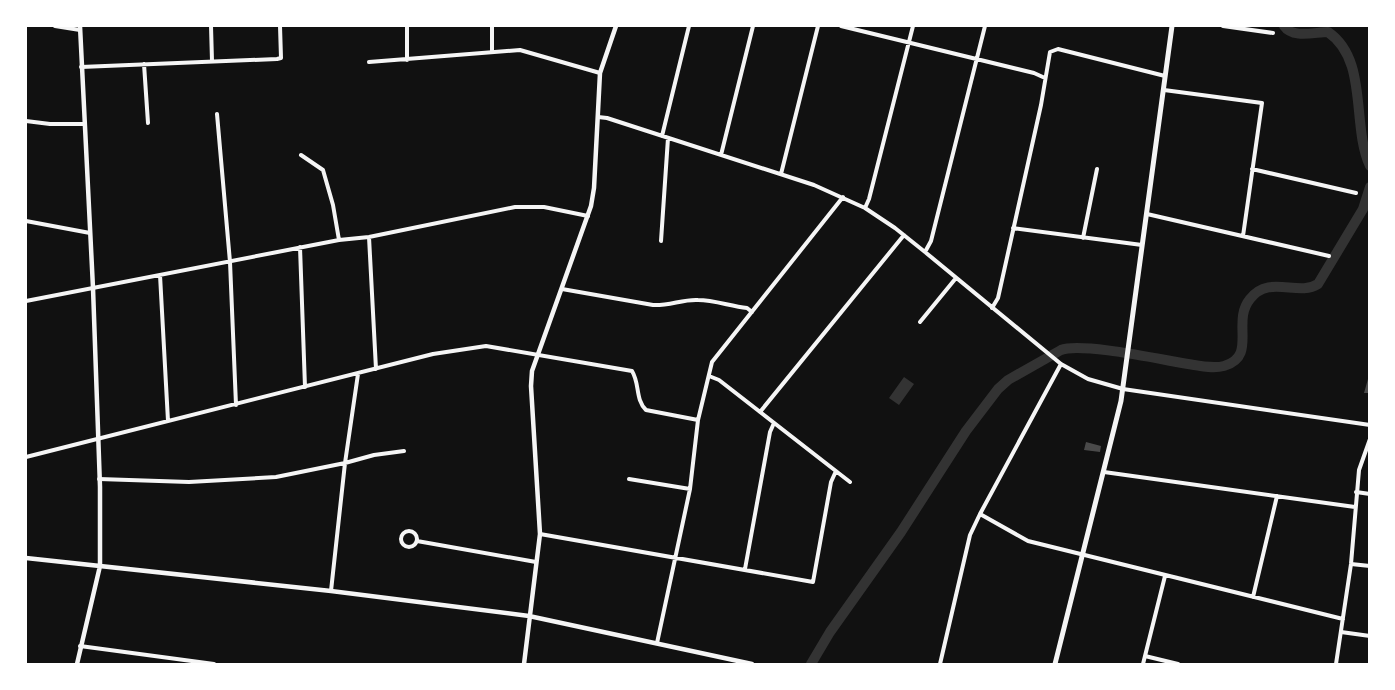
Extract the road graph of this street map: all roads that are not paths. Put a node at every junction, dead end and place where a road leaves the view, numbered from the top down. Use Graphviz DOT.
graph roads {
  1 [pos="55,26"];
  2 [pos="211,26"];
  3 [pos="280,26"];
  4 [pos="407,26"];
  5 [pos="492,26"];
  6 [pos="616,26"];
  7 [pos="689,26"];
  8 [pos="753,26"];
  9 [pos="818,26"];
  10 [pos="841,26"];
  11 [pos="913,26"];
  12 [pos="985,26"];
  13 [pos="1172,26"];
  14 [pos="1223,26"];
  15 [pos="80,28"];
  16 [pos="1273,33"];
  17 [pos="908,42"];
  18 [pos="492,51"];
  19 [pos="407,60"];
  20 [pos="976,60"];
  21 [pos="212,61"];
  22 [pos="369,62"];
  23 [pos="144,64"];
  24 [pos="81,67"];
  25 [pos="600,73"];
  26 [pos="1165,76"];
  27 [pos="1046,78"];
  28 [pos="1164,90"];
  29 [pos="217,114"];
  30 [pos="598,117"];
  31 [pos="26,121"];
  32 [pos="148,123"];
  33 [pos="85,124"];
  34 [pos="662,136"];
  35 [pos="668,138"];
  36 [pos="301,155"];
  37 [pos="721,155"];
  38 [pos="1096,169"];
  39 [pos="1252,170"];
  40 [pos="781,174"];
  41 [pos="1356,193"];
  42 [pos="843,197"];
  43 [pos="865,208"];
  44 [pos="1147,214"];
  45 [pos="588,216"];
  46 [pos="26,221"];
  47 [pos="1013,228"];
  48 [pos="90,233"];
  49 [pos="904,235"];
  50 [pos="1243,236"];
  51 [pos="369,237"];
  52 [pos="1083,238"];
  53 [pos="339,240"];
  54 [pos="661,241"];
  55 [pos="1142,245"];
  56 [pos="300,247"];
  57 [pos="925,252"];
  58 [pos="1329,256"];
  59 [pos="230,262"];
  60 [pos="160,275"];
  61 [pos="956,278"];
  62 [pos="93,288"];
  63 [pos="562,289"];
  64 [pos="26,302"];
  65 [pos="992,308"];
  66 [pos="752,312"];
  67 [pos="920,322"];
  68 [pos="538,356"];
  69 [pos="1060,363"];
  70 [pos="376,369"];
  71 [pos="358,374"];
  72 [pos="709,376"];
  73 [pos="305,387"];
  74 [pos="1123,389"];
  75 [pos="236,405"];
  76 [pos="760,412"];
  77 [pos="698,420"];
  78 [pos="168,422"];
  79 [pos="774,423"];
  80 [pos="1370,425"];
  81 [pos="97,439"];
  82 [pos="1370,440"];
  83 [pos="404,451"];
  84 [pos="26,456"];
  85 [pos="345,463"];
  86 [pos="836,471"];
  87 [pos="1104,472"];
  88 [pos="99,479"];
  89 [pos="629,479"];
  90 [pos="850,482"];
  91 [pos="690,489"];
  92 [pos="1356,492"];
  93 [pos="1370,494"];
  94 [pos="1277,496"];
  95 [pos="1355,507"];
  96 [pos="980,514"];
  97 [pos="540,534"];
  98 [pos="417,541"];
  99 [pos="1083,556"];
  100 [pos="676,557"];
  101 [pos="26,558"];
  102 [pos="536,562"];
  103 [pos="1351,564"];
  104 [pos="100,566"];
  105 [pos="1370,566"];
  106 [pos="746,569"];
  107 [pos="1165,576"];
  108 [pos="331,591"];
  109 [pos="1253,597"];
  110 [pos="529,616"];
  111 [pos="1343,619"];
  112 [pos="1341,632"];
  113 [pos="1370,636"];
  114 [pos="657,643"];
  115 [pos="81,646"];
  116 [pos="1145,656"];
  117 [pos="77,664"];
  118 [pos="214,664"];
  119 [pos="524,664"];
  120 [pos="752,664"];
  121 [pos="940,664"];
  122 [pos="1055,664"];
  123 [pos="1143,664"];
  124 [pos="1178,664"];
  125 [pos="1336,664"];
  1 -- 15 [label="street"];
  2 -- 21 [label="street"];
  3 -- 21 [label="street"];
  4 -- 19 [label="street"];
  5 -- 18 [label="street"];
  6 -- 25 [label="street"];
  7 -- 34 [label="street"];
  8 -- 37 [label="street"];
  9 -- 40 [label="street"];
  10 -- 17 [label="street"];
  11 -- 17 [label="street"];
  12 -- 20 [label="street"];
  13 -- 26 [label="main road"];
  14 -- 16 [label="street"];
  15 -- 24 [label="street"];
  17 -- 20 [label="street"];
  17 -- 43 [label="street"];
  18 -- 19 [label="street"];
  18 -- 25 [label="street"];
  19 -- 22 [label="street"];
  20 -- 27 [label="street"];
  20 -- 57 [label="street"];
  21 -- 23 [label="street"];
  23 -- 24 [label="street"];
  23 -- 32 [label="street"];
  24 -- 33 [label="street"];
  25 -- 30 [label="street"];
  26 -- 27 [label="street"];
  26 -- 28 [label="main road"];
  27 -- 47 [label="street"];
  28 -- 39 [label="street"];
  28 -- 44 [label="main road"];
  29 -- 59 [label="street"];
  30 -- 34 [label="street"];
  30 -- 45 [label="street"];
  31 -- 33 [label="street"];
  33 -- 48 [label="street"];
  34 -- 35 [label="street"];
  35 -- 37 [label="street"];
  35 -- 54 [label="street"];
  36 -- 53 [label="street"];
  37 -- 40 [label="street"];
  38 -- 52 [label="street"];
  39 -- 41 [label="street"];
  39 -- 50 [label="street"];
  40 -- 42 [label="street"];
  42 -- 43 [label="street"];
  42 -- 66 [label="street"];
  43 -- 49 [label="street"];
  44 -- 50 [label="street"];
  44 -- 55 [label="main road"];
  45 -- 51 [label="street"];
  45 -- 63 [label="street"];
  46 -- 48 [label="street"];
  47 -- 52 [label="street"];
  47 -- 65 [label="street"];
  48 -- 62 [label="street"];
  49 -- 57 [label="street"];
  49 -- 76 [label="street"];
  50 -- 58 [label="street"];
  51 -- 53 [label="street"];
  51 -- 70 [label="street"];
  52 -- 55 [label="street"];
  53 -- 56 [label="street"];
  55 -- 74 [label="main road"];
  56 -- 59 [label="street"];
  56 -- 73 [label="street"];
  57 -- 61 [label="street"];
  59 -- 60 [label="street"];
  59 -- 75 [label="street"];
  60 -- 62 [label="street"];
  60 -- 78 [label="street"];
  61 -- 65 [label="street"];
  61 -- 67 [label="street"];
  62 -- 64 [label="street"];
  62 -- 81 [label="street"];
  63 -- 66 [label="street"];
  63 -- 68 [label="street"];
  65 -- 69 [label="street"];
  66 -- 72 [label="street"];
  68 -- 70 [label="street"];
  68 -- 77 [label="street"];
  68 -- 97 [label="street"];
  69 -- 74 [label="street"];
  69 -- 96 [label="street"];
  70 -- 71 [label="street"];
  71 -- 73 [label="street"];
  71 -- 85 [label="street"];
  72 -- 76 [label="street"];
  72 -- 77 [label="street"];
  73 -- 75 [label="street"];
  74 -- 80 [label="street"];
  74 -- 87 [label="main road"];
  75 -- 78 [label="street"];
  76 -- 79 [label="street"];
  77 -- 91 [label="street"];
  78 -- 81 [label="street"];
  79 -- 86 [label="street"];
  79 -- 106 [label="street"];
  81 -- 84 [label="street"];
  81 -- 88 [label="street"];
  82 -- 92 [label="street"];
  83 -- 85 [label="street"];
  85 -- 88 [label="street"];
  85 -- 108 [label="street"];
  86 -- 90 [label="street"];
  86 -- 106 [label="street"];
  87 -- 94 [label="street"];
  87 -- 99 [label="main road"];
  88 -- 104 [label="street"];
  89 -- 91 [label="street"];
  91 -- 100 [label="street"];
  92 -- 93 [label="street"];
  92 -- 95 [label="street"];
  94 -- 95 [label="street"];
  94 -- 109 [label="street"];
  95 -- 103 [label="street"];
  96 -- 99 [label="street"];
  96 -- 121 [label="street"];
  97 -- 100 [label="street"];
  97 -- 102 [label="street"];
  98 -- 98 [label="street"];
  98 -- 102 [label="street"];
  99 -- 107 [label="street"];
  99 -- 122 [label="main road"];
  100 -- 106 [label="street"];
  100 -- 114 [label="street"];
  101 -- 104 [label="street"];
  102 -- 110 [label="street"];
  103 -- 105 [label="street"];
  103 -- 111 [label="street"];
  104 -- 108 [label="street"];
  104 -- 115 [label="street"];
  107 -- 109 [label="street"];
  107 -- 116 [label="street"];
  108 -- 110 [label="street"];
  109 -- 111 [label="street"];
  110 -- 114 [label="street"];
  110 -- 119 [label="street"];
  111 -- 112 [label="street"];
  112 -- 113 [label="street"];
  112 -- 125 [label="street"];
  114 -- 120 [label="street"];
  115 -- 117 [label="street"];
  115 -- 118 [label="street"];
  116 -- 123 [label="street"];
  116 -- 124 [label="street"];
}
